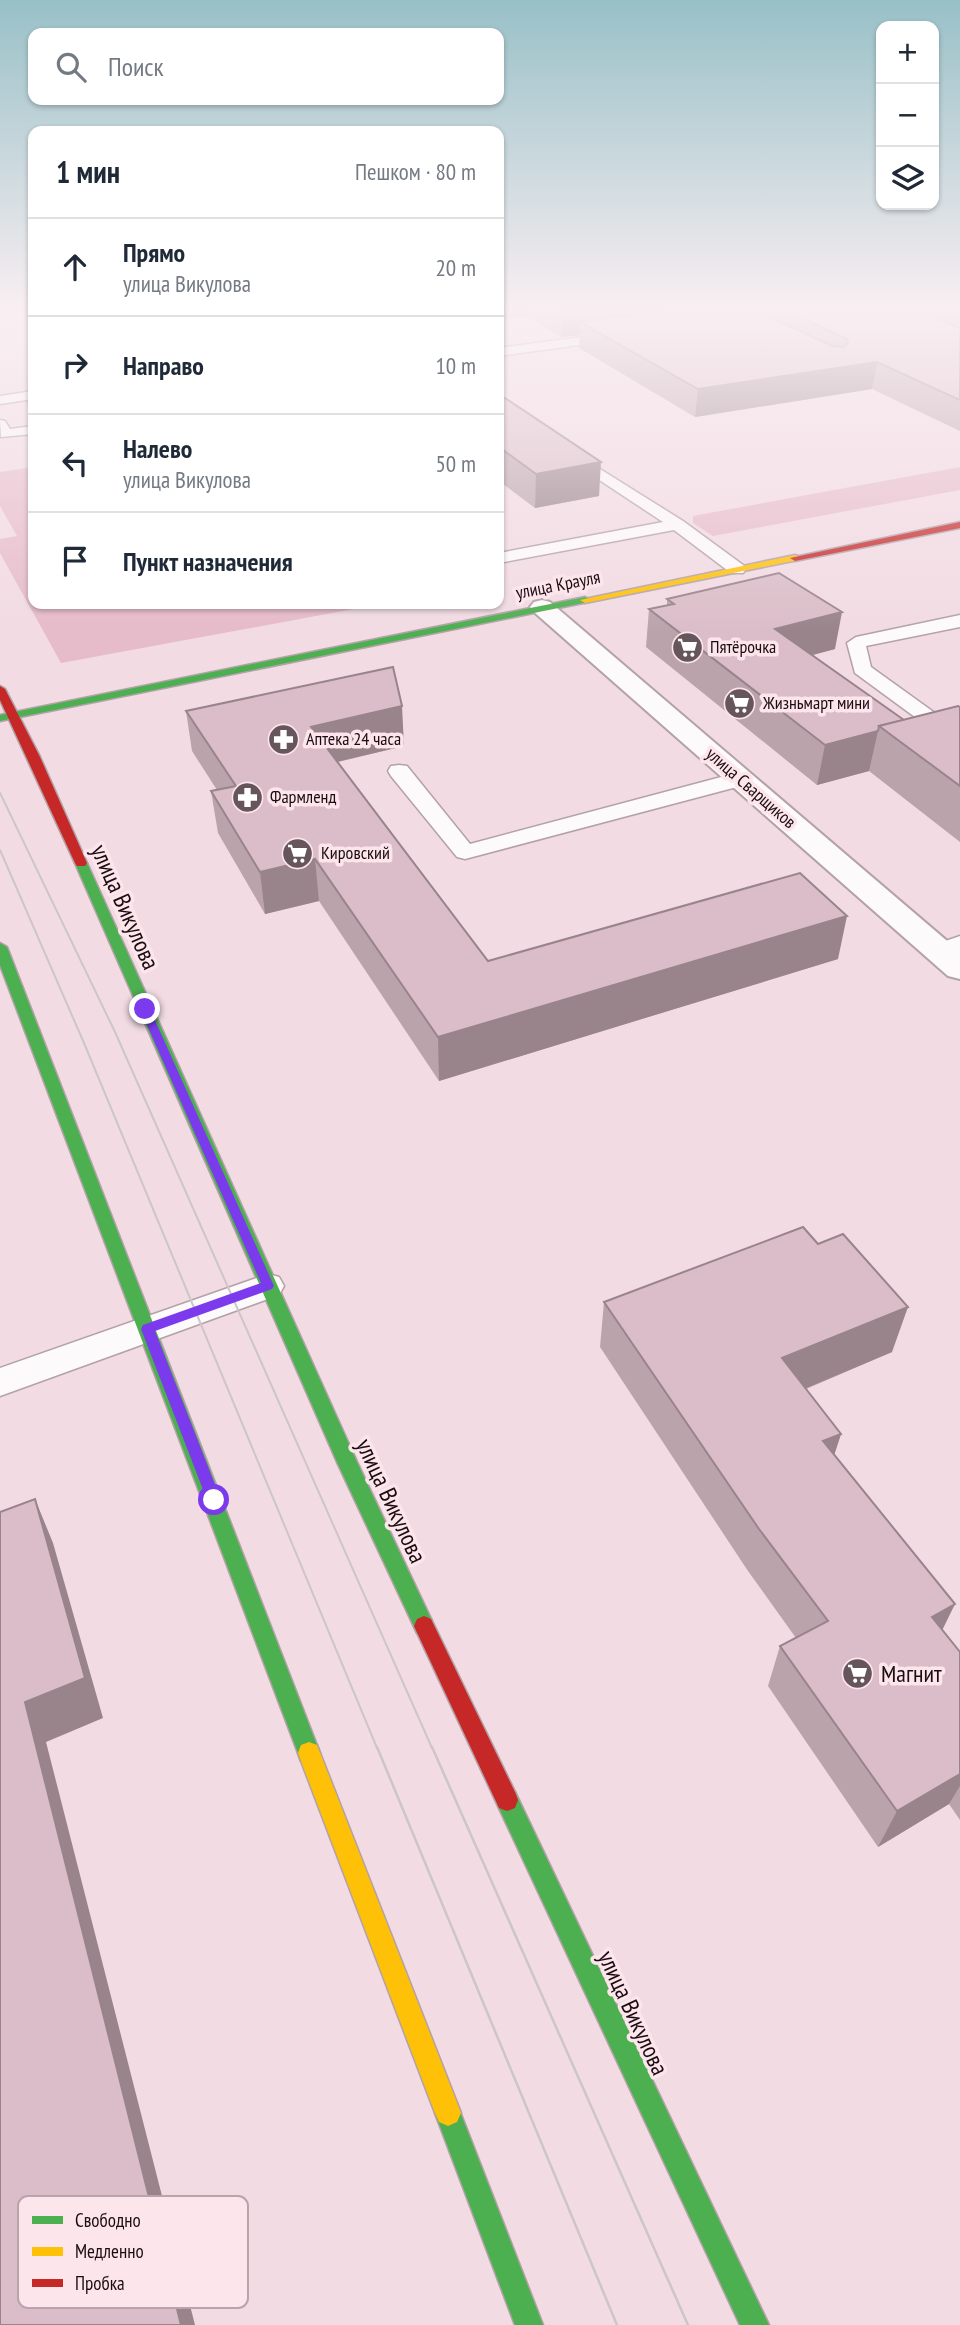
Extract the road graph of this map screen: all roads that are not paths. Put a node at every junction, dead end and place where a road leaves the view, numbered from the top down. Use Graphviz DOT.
graph roads {
  1 [pos="0,424"];
  2 [pos="28,431"];
  3 [pos="551,441"];
  4 [pos="677,524"];
  5 [pos="960,525"];
  6 [pos="504,557"];
  7 [pos="737,569"];
  8 [pos="542,607"];
  9 [pos="960,621"];
  10 [pos="0,689"];
  11 [pos="6,717"];
  12 [pos="960,741"];
  13 [pos="399,771"];
  14 [pos="740,779"];
  15 [pos="0,947"];
  16 [pos="953,955"];
  17 [pos="268,1286"];
  18 [pos="148,1329"];
  19 [pos="0,1382"];
  20 [pos="529,2325"];
  21 [pos="755,2325"];
  1 -- 2 [label="lane"];
  3 -- 4 [label="lane"];
  4 -- 6 [label="lane"];
  4 -- 7 [label="lane"];
  5 -- 7 [label="street, улица Крауля"];
  7 -- 8 [label="street, улица Крауля"];
  8 -- 11 [label="street, улица Крауля"];
  8 -- 14 [label="street, улица Сварщиков"];
  9 -- 12 [label="lane"];
  10 -- 11 [label="street, улица Викулова"];
  11 -- 17 [label="street, улица Викулова"];
  13 -- 14 [label="lane"];
  14 -- 16 [label="street, улица Сварщиков"];
  15 -- 18 [label="street"];
  17 -- 18 [label="lane"];
  17 -- 21 [label="street, улица Викулова"];
  18 -- 19 [label="lane"];
  18 -- 20 [label="street"];
}
